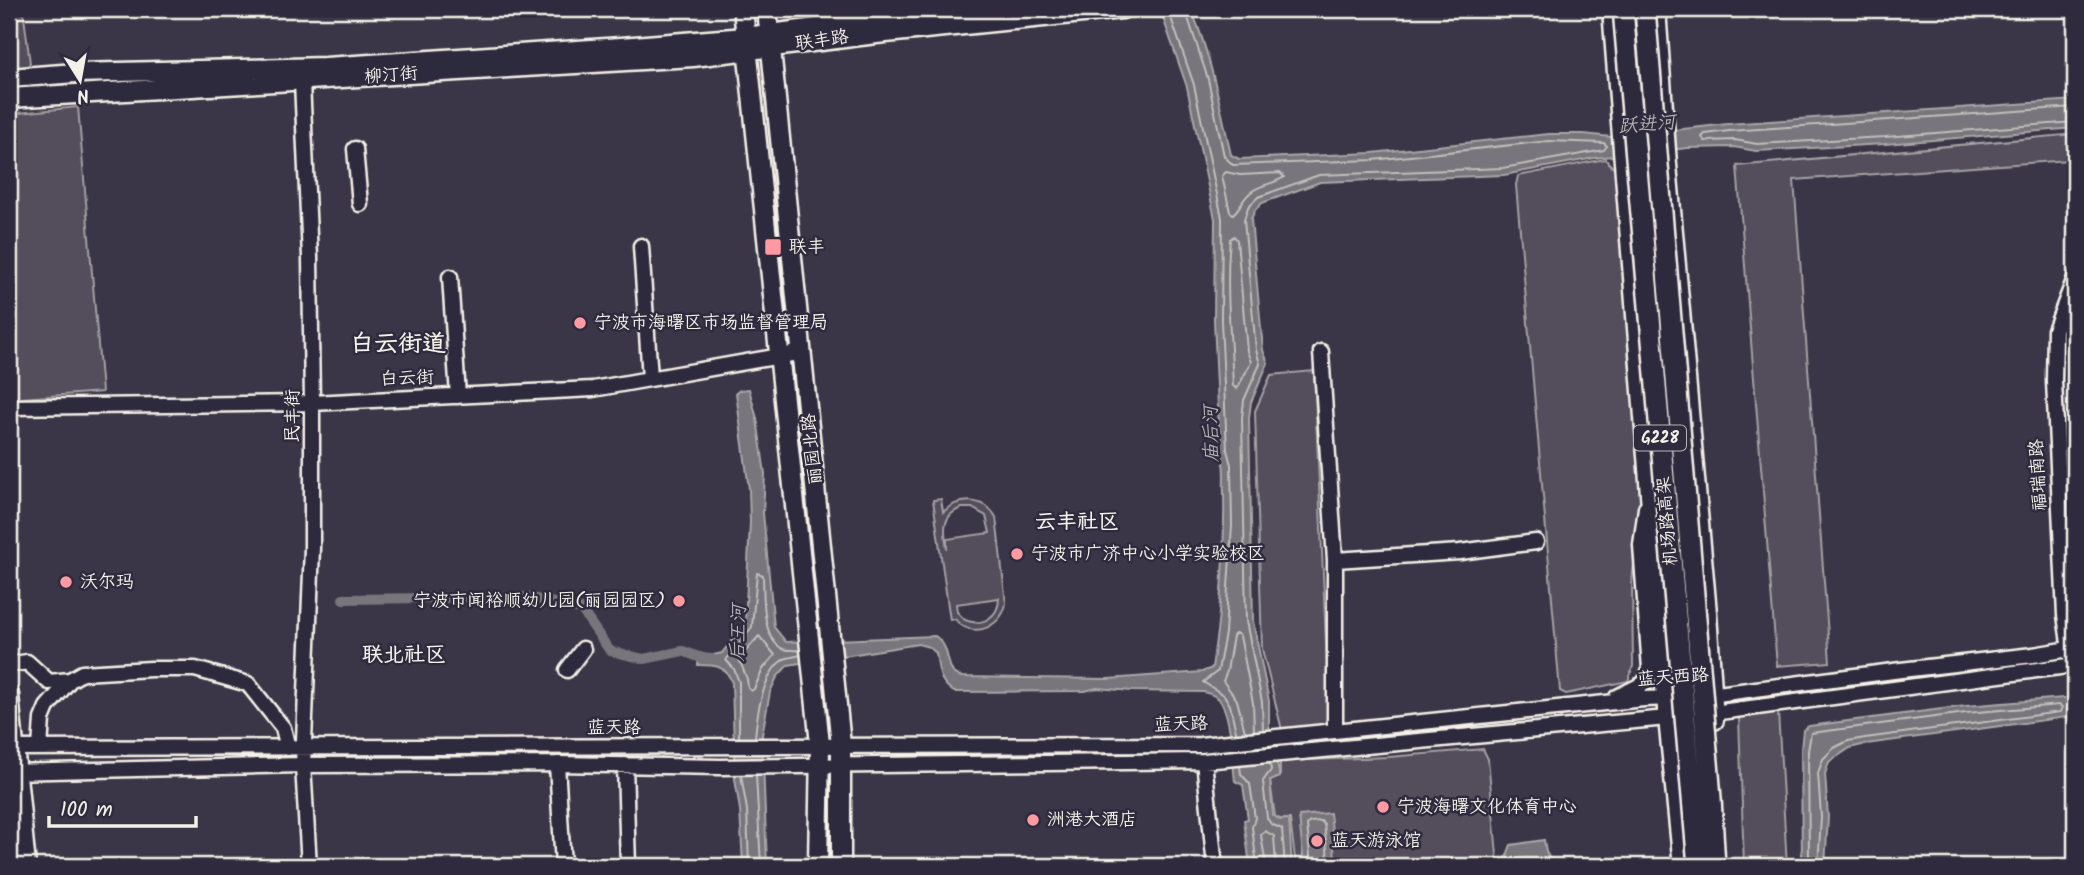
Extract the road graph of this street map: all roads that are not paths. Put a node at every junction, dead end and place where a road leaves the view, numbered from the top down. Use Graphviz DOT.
graph roads {
  1 [pos="743,9"];
  2 [pos="767,9"];
  3 [pos="963,9"];
  4 [pos="1612,9"];
  5 [pos="1623,9"];
  6 [pos="1645,9"];
  7 [pos="1656,9"];
  8 [pos="1114,10"];
  9 [pos="771,41"];
  10 [pos="747,44"];
  11 [pos="303,75"];
  12 [pos="9,78"];
  13 [pos="9,98"];
  14 [pos="355,149"];
  15 [pos="360,204"];
  16 [pos="641,246"];
  17 [pos="450,278"];
  18 [pos="2075,278"];
  19 [pos="803,352"];
  20 [pos="1321,352"];
  21 [pos="780,355"];
  22 [pos="650,378"];
  23 [pos="458,396"];
  24 [pos="312,403"];
  25 [pos="9,407"];
  26 [pos="1650,479"];
  27 [pos="1536,542"];
  28 [pos="1335,560"];
  29 [pos="583,649"];
  30 [pos="2072,649"];
  31 [pos="9,665"];
  32 [pos="2075,668"];
  33 [pos="567,670"];
  34 [pos="70,680"];
  35 [pos="9,695"];
  36 [pos="1666,698"];
  37 [pos="1598,704"];
  38 [pos="1713,705"];
  39 [pos="1668,718"];
  40 [pos="1335,731"];
  41 [pos="1272,738"];
  42 [pos="820,744"];
  43 [pos="841,745"];
  44 [pos="12,748"];
  45 [pos="40,748"];
  46 [pos="288,748"];
  47 [pos="303,748"];
  48 [pos="1224,758"];
  49 [pos="1204,761"];
  50 [pos="556,764"];
  51 [pos="303,765"];
  52 [pos="625,765"];
  53 [pos="820,765"];
  54 [pos="842,766"];
  55 [pos="13,772"];
  56 [pos="26,866"];
  57 [pos="309,866"];
  58 [pos="563,866"];
  59 [pos="628,866"];
  60 [pos="818,866"];
  61 [pos="841,866"];
  62 [pos="1215,866"];
  63 [pos="1683,866"];
  64 [pos="1698,866"];
  65 [pos="1715,866"];
  66 [pos="1722,866"];
  1 -- 10 [label="main road, 丽园北路"];
  2 -- 9 [label="main road, 丽园北路"];
  3 -- 9 [label="main road, 联丰路"];
  4 -- 26 [label="main road"];
  5 -- 64 [label="highway, 机场路高架 / G228, bridge"];
  6 -- 65 [label="highway, 机场路高架 / G228, bridge"];
  7 -- 38 [label="main road"];
  8 -- 9 [label="main road, 联丰路"];
  9 -- 10 [label="main road, 柳汀街"];
  9 -- 19 [label="main road, 丽园北路"];
  10 -- 11 [label="main road, 柳汀街"];
  10 -- 21 [label="main road, 丽园北路"];
  11 -- 12 [label="main road, 柳汀街"];
  11 -- 13 [label="main road, 柳汀街"];
  11 -- 24 [label="street, 民丰街"];
  14 -- 15 [label="street"];
  16 -- 22 [label="street"];
  17 -- 23 [label="street"];
  18 -- 30 [label="street, 福瑞南路"];
  19 -- 21 [label="street, 白云街"];
  19 -- 43 [label="main road, 丽园北路"];
  20 -- 28 [label="street"];
  21 -- 22 [label="street, 白云街"];
  21 -- 42 [label="main road, 丽园北路"];
  22 -- 23 [label="street, 白云街"];
  23 -- 24 [label="street, 白云街"];
  24 -- 25 [label="street, 白云街"];
  24 -- 47 [label="street, 民丰街"];
  26 -- 36 [label="main road"];
  26 -- 37 [label="street"];
  27 -- 28 [label="street"];
  28 -- 40 [label="street"];
  29 -- 33 [label="street"];
  30 -- 32 [label="street, 福瑞南路"];
  30 -- 38 [label="street, 蓝天西路"];
  31 -- 34 [label="street"];
  32 -- 38 [label="street, 蓝天西路"];
  34 -- 45 [label="street"];
  34 -- 46 [label="street"];
  35 -- 44 [label="main road"];
  36 -- 37 [label="street, 蓝天西路"];
  36 -- 38 [label="street, 蓝天西路"];
  36 -- 39 [label="main road"];
  37 -- 40 [label="street, 蓝天西路"];
  38 -- 39 [label="street, 蓝天西路"];
  38 -- 66 [label="main road"];
  39 -- 48 [label="street, 蓝天西路"];
  39 -- 63 [label="main road"];
  40 -- 41 [label="street, 蓝天西路"];
  41 -- 43 [label="street, 蓝天路"];
  42 -- 43 [label="street, 蓝天路"];
  42 -- 47 [label="street, 蓝天路"];
  42 -- 53 [label="main road, 丽园北路"];
  43 -- 54 [label="main road, 丽园北路"];
  44 -- 45 [label="street, 蓝天路"];
  44 -- 55 [label="main road"];
  45 -- 46 [label="street, 蓝天路"];
  46 -- 47 [label="street, 蓝天路"];
  47 -- 51 [label="street, 民丰街"];
  48 -- 49 [label="street, 蓝天路"];
  49 -- 54 [label="street, 蓝天路"];
  49 -- 62 [label="street"];
  50 -- 51 [label="street, 蓝天路"];
  50 -- 52 [label="street, 蓝天路"];
  50 -- 58 [label="street"];
  51 -- 55 [label="street, 蓝天路"];
  51 -- 57 [label="street, 民丰街"];
  52 -- 53 [label="street, 蓝天路"];
  52 -- 59 [label="street"];
  53 -- 54 [label="street, 蓝天路"];
  53 -- 60 [label="main road, 丽园北路"];
  54 -- 61 [label="main road, 丽园北路"];
  55 -- 56 [label="main road"];
}
